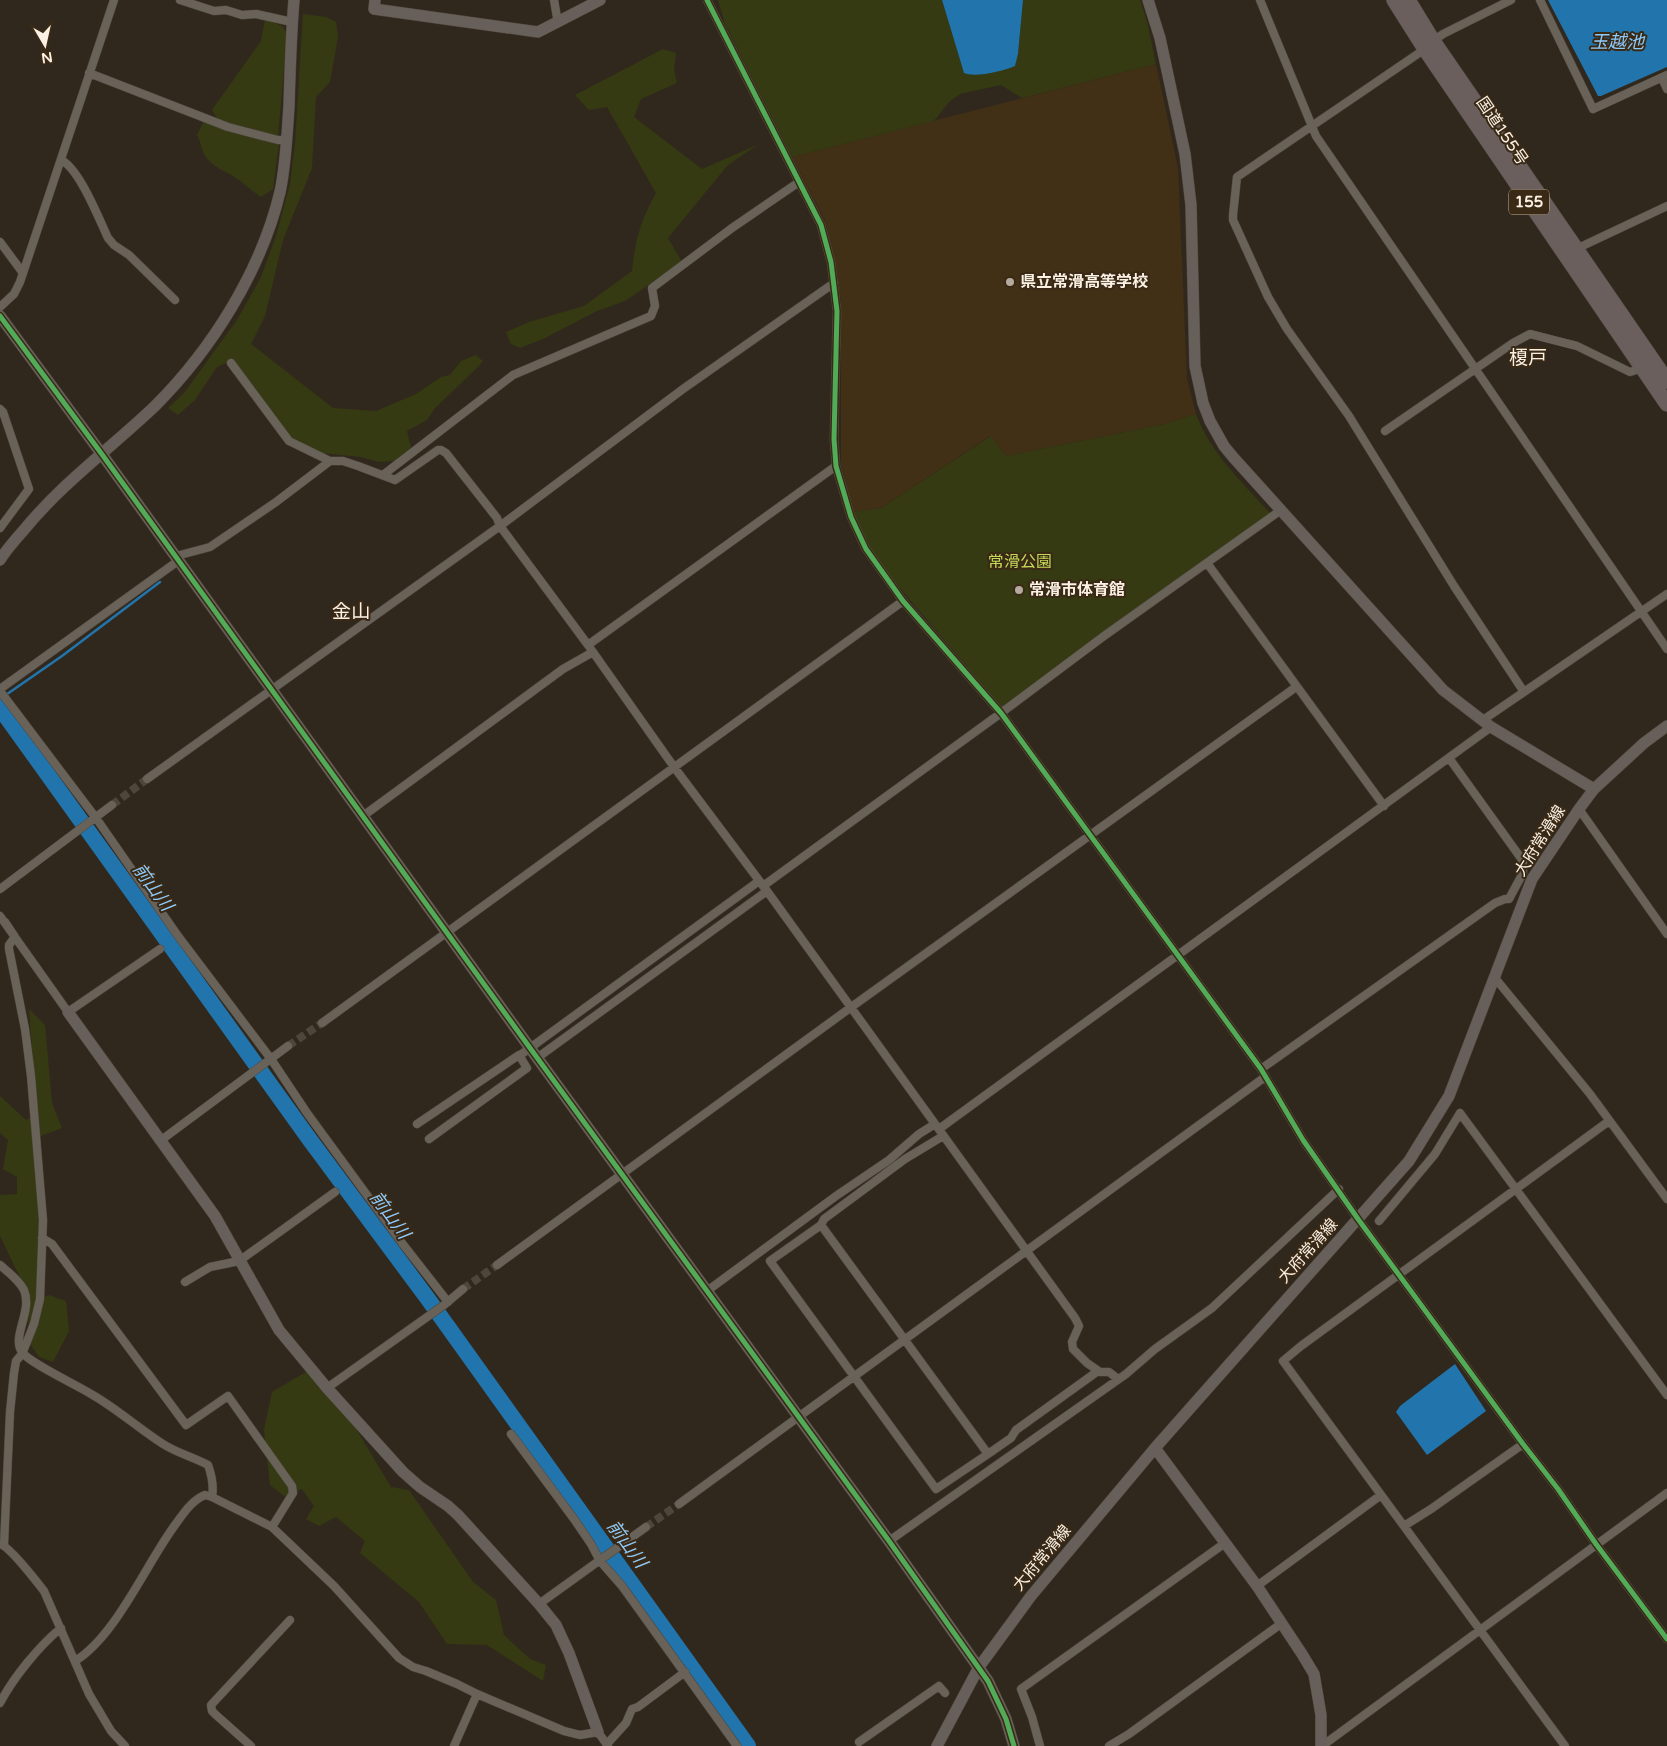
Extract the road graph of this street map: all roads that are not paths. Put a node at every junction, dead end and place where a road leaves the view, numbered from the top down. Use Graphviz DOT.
graph roads {
  1 [pos="114,0"];
  2 [pos="180,0"];
  3 [pos="294,0"];
  4 [pos="375,0"];
  5 [pos="554,0"];
  6 [pos="600,0"];
  7 [pos="706,0"];
  8 [pos="1148,0"];
  9 [pos="1260,0"];
  10 [pos="1394,0"];
  11 [pos="1408,0"];
  12 [pos="1511,0"];
  13 [pos="1540,0"];
  14 [pos="292,22"];
  15 [pos="558,22"];
  16 [pos="1429,45"];
  17 [pos="89,73"];
  18 [pos="1665,77"];
  19 [pos="1667,89"];
  20 [pos="1311,126"];
  21 [pos="287,140"];
  22 [pos="61,160"];
  23 [pos="800,182"];
  24 [pos="1667,206"];
  25 [pos="0,242"];
  26 [pos="1576,249"];
  27 [pos="23,273"];
  28 [pos="834,283"];
  29 [pos="175,300"];
  30 [pos="0,306"];
  31 [pos="0,316"];
  32 [pos="231,363"];
  33 [pos="1642,368"];
  34 [pos="1476,370"];
  35 [pos="1667,381"];
  36 [pos="1667,404"];
  37 [pos="0,409"];
  38 [pos="1385,431"];
  39 [pos="102,453"];
  40 [pos="330,461"];
  41 [pos="836,466"];
  42 [pos="383,474"];
  43 [pos="1281,510"];
  44 [pos="500,526"];
  45 [pos="0,528"];
  46 [pos="177,559"];
  47 [pos="0,560"];
  48 [pos="1207,563"];
  49 [pos="1667,594"];
  50 [pos="903,601"];
  51 [pos="1642,612"];
  52 [pos="591,648"];
  53 [pos="1667,649"];
  54 [pos="1296,687"];
  55 [pos="272,689"];
  56 [pos="0,690"];
  57 [pos="1524,692"];
  58 [pos="1001,713"];
  59 [pos="1487,723"];
  60 [pos="1667,726"];
  61 [pos="1449,758"];
  62 [pos="674,767"];
  63 [pos="147,779"];
  64 [pos="1594,789"];
  65 [pos="112,805"];
  66 [pos="1384,806"];
  67 [pos="1580,809"];
  68 [pos="363,816"];
  69 [pos="94,819"];
  70 [pos="1090,835"];
  71 [pos="763,886"];
  72 [pos="0,889"];
  73 [pos="2,919"];
  74 [pos="447,932"];
  75 [pos="1667,934"];
  76 [pos="160,950"];
  77 [pos="1178,956"];
  78 [pos="1495,978"];
  79 [pos="850,1008"];
  80 [pos="68,1012"];
  81 [pos="322,1023"];
  82 [pos="288,1046"];
  83 [pos="534,1053"];
  84 [pos="519,1056"];
  85 [pos="268,1061"];
  86 [pos="1261,1069"];
  87 [pos="1265,1077"];
  88 [pos="1609,1121"];
  89 [pos="417,1124"];
  90 [pos="939,1130"];
  91 [pos="429,1139"];
  92 [pos="160,1141"];
  93 [pos="622,1174"];
  94 [pos="1339,1189"];
  95 [pos="1516,1189"];
  96 [pos="335,1192"];
  97 [pos="1667,1199"];
  98 [pos="1358,1219"];
  99 [pos="1379,1221"];
  100 [pos="821,1225"];
  101 [pos="42,1238"];
  102 [pos="1027,1251"];
  103 [pos="239,1261"];
  104 [pos="0,1265"];
  105 [pos="497,1265"];
  106 [pos="1400,1275"];
  107 [pos="185,1282"];
  108 [pos="463,1289"];
  109 [pos="707,1291"];
  110 [pos="446,1303"];
  111 [pos="904,1339"];
  112 [pos="22,1354"];
  113 [pos="1098,1371"];
  114 [pos="854,1377"];
  115 [pos="1118,1379"];
  116 [pos="327,1388"];
  117 [pos="1667,1396"];
  118 [pos="799,1416"];
  119 [pos="511,1434"];
  120 [pos="1523,1444"];
  121 [pos="1155,1448"];
  122 [pos="988,1454"];
  123 [pos="1667,1493"];
  124 [pos="1381,1495"];
  125 [pos="212,1497"];
  126 [pos="679,1504"];
  127 [pos="646,1526"];
  128 [pos="1404,1526"];
  129 [pos="272,1527"];
  130 [pos="889,1541"];
  131 [pos="1226,1542"];
  132 [pos="2,1544"];
  133 [pos="1596,1544"];
  134 [pos="602,1559"];
  135 [pos="1257,1586"];
  136 [pos="540,1604"];
  137 [pos="290,1620"];
  138 [pos="1282,1623"];
  139 [pos="61,1628"];
  140 [pos="1480,1630"];
  141 [pos="1667,1639"];
  142 [pos="75,1661"];
  143 [pos="979,1667"];
  144 [pos="685,1672"];
  145 [pos="945,1693"];
  146 [pos="476,1694"];
  147 [pos="0,1703"];
  148 [pos="598,1732"];
  149 [pos="859,1742"];
  150 [pos="608,1745"];
  151 [pos="126,1746"];
  152 [pos="251,1746"];
  153 [pos="454,1746"];
  154 [pos="737,1746"];
  155 [pos="936,1746"];
  156 [pos="1014,1746"];
  157 [pos="1040,1746"];
  158 [pos="1108,1746"];
  159 [pos="1321,1746"];
  160 [pos="1565,1746"];
  1 -- 17 [label="street"];
  2 -- 14 [label="street"];
  3 -- 14 [label="street"];
  4 -- 15 [label="street"];
  5 -- 15 [label="street"];
  6 -- 15 [label="street"];
  7 -- 23 [label="street"];
  8 -- 43 [label="street"];
  9 -- 20 [label="street"];
  10 -- 16 [label="highway, 国道155号 / 155"];
  11 -- 16 [label="highway, 国道155号 / 155"];
  12 -- 16 [label="street"];
  13 -- 18 [label="street"];
  14 -- 21 [label="street"];
  16 -- 20 [label="street"];
  16 -- 26 [label="highway, 国道155号 / 155"];
  16 -- 33 [label="highway, 国道155号 / 155"];
  17 -- 21 [label="street"];
  17 -- 22 [label="street"];
  18 -- 19 [label="street"];
  20 -- 34 [label="street"];
  20 -- 57 [label="street"];
  21 -- 39 [label="street"];
  22 -- 27 [label="street"];
  22 -- 29 [label="street"];
  23 -- 28 [label="street"];
  23 -- 42 [label="street"];
  24 -- 26 [label="street"];
  25 -- 27 [label="street"];
  26 -- 35 [label="highway, 国道155号 / 155"];
  27 -- 30 [label="street"];
  28 -- 41 [label="street"];
  28 -- 44 [label="street"];
  31 -- 39 [label="street"];
  32 -- 40 [label="street"];
  33 -- 34 [label="street"];
  33 -- 36 [label="highway, 国道155号 / 155"];
  34 -- 38 [label="street"];
  34 -- 51 [label="street"];
  37 -- 45 [label="street"];
  39 -- 46 [label="street"];
  39 -- 47 [label="street"];
  40 -- 42 [label="street"];
  40 -- 46 [label="street"];
  41 -- 50 [label="street"];
  41 -- 52 [label="street"];
  42 -- 44 [label="street"];
  43 -- 48 [label="street"];
  43 -- 59 [label="street"];
  44 -- 52 [label="street"];
  44 -- 55 [label="street"];
  46 -- 55 [label="street"];
  46 -- 56 [label="street"];
  48 -- 54 [label="street"];
  48 -- 58 [label="street"];
  49 -- 51 [label="street"];
  50 -- 58 [label="street"];
  50 -- 62 [label="street"];
  51 -- 53 [label="street"];
  51 -- 57 [label="street"];
  52 -- 62 [label="street"];
  52 -- 68 [label="street"];
  54 -- 66 [label="street"];
  54 -- 70 [label="street"];
  55 -- 63 [label="street"];
  55 -- 68 [label="street"];
  56 -- 69 [label="street"];
  57 -- 59 [label="street"];
  58 -- 70 [label="street"];
  58 -- 71 [label="street"];
  59 -- 61 [label="street"];
  59 -- 64 [label="street"];
  60 -- 64 [label="street, 大府常滑線"];
  61 -- 66 [label="street"];
  61 -- 86 [label="street"];
  62 -- 71 [label="street"];
  62 -- 74 [label="street"];
  64 -- 67 [label="street, 大府常滑線"];
  65 -- 69 [label="street"];
  66 -- 77 [label="street"];
  67 -- 75 [label="street"];
  67 -- 78 [label="street, 大府常滑線"];
  68 -- 74 [label="street"];
  69 -- 72 [label="street"];
  69 -- 85 [label="street"];
  70 -- 77 [label="street"];
  70 -- 79 [label="street"];
  71 -- 79 [label="street"];
  71 -- 83 [label="street"];
  71 -- 83 [label="street"];
  73 -- 80 [label="street"];
  73 -- 101 [label="street"];
  74 -- 81 [label="street"];
  74 -- 83 [label="street"];
  76 -- 80 [label="street"];
  77 -- 86 [label="street"];
  77 -- 90 [label="street"];
  78 -- 88 [label="street"];
  78 -- 98 [label="street, 大府常滑線"];
  79 -- 90 [label="street"];
  79 -- 93 [label="street"];
  80 -- 92 [label="street"];
  82 -- 85 [label="street"];
  83 -- 84 [label="street"];
  83 -- 93 [label="street"];
  84 -- 89 [label="street"];
  84 -- 91 [label="street"];
  85 -- 92 [label="street"];
  85 -- 110 [label="street"];
  86 -- 87 [label="street"];
  87 -- 94 [label="street"];
  87 -- 102 [label="street"];
  88 -- 95 [label="street"];
  88 -- 97 [label="street"];
  90 -- 100 [label="street"];
  90 -- 102 [label="street"];
  90 -- 109 [label="street"];
  92 -- 103 [label="street"];
  93 -- 105 [label="street"];
  93 -- 109 [label="street"];
  94 -- 98 [label="street"];
  94 -- 115 [label="street"];
  95 -- 99 [label="street"];
  95 -- 106 [label="street"];
  95 -- 117 [label="street"];
  96 -- 103 [label="street"];
  98 -- 106 [label="street"];
  98 -- 121 [label="street, 大府常滑線"];
  100 -- 111 [label="street"];
  100 -- 114 [label="street"];
  101 -- 112 [label="street"];
  101 -- 129 [label="street"];
  102 -- 111 [label="street"];
  102 -- 113 [label="street"];
  103 -- 107 [label="street"];
  103 -- 116 [label="street"];
  104 -- 112 [label="street"];
  106 -- 120 [label="street"];
  106 -- 124 [label="street"];
  108 -- 110 [label="street"];
  109 -- 118 [label="street"];
  110 -- 116 [label="street"];
  111 -- 114 [label="street"];
  111 -- 122 [label="street"];
  112 -- 125 [label="street"];
  112 -- 132 [label="street"];
  113 -- 115 [label="street"];
  113 -- 122 [label="street"];
  114 -- 118 [label="street"];
  114 -- 122 [label="street"];
  115 -- 130 [label="street"];
  116 -- 136 [label="street"];
  118 -- 126 [label="street"];
  118 -- 130 [label="street"];
  119 -- 134 [label="street"];
  120 -- 128 [label="street"];
  120 -- 133 [label="street"];
  121 -- 131 [label="street"];
  121 -- 143 [label="street, 大府常滑線"];
  123 -- 133 [label="street"];
  124 -- 128 [label="street"];
  124 -- 135 [label="street"];
  125 -- 129 [label="street"];
  125 -- 142 [label="street"];
  127 -- 134 [label="street"];
  128 -- 140 [label="street"];
  129 -- 146 [label="street"];
  130 -- 143 [label="street"];
  131 -- 135 [label="street"];
  131 -- 157 [label="street"];
  132 -- 139 [label="street"];
  133 -- 140 [label="street"];
  133 -- 141 [label="street"];
  134 -- 136 [label="street"];
  134 -- 144 [label="street"];
  135 -- 138 [label="street"];
  136 -- 148 [label="street"];
  137 -- 152 [label="street"];
  138 -- 158 [label="street"];
  138 -- 159 [label="street"];
  139 -- 142 [label="street"];
  139 -- 147 [label="street"];
  140 -- 159 [label="street"];
  140 -- 160 [label="street"];
  142 -- 151 [label="street"];
  143 -- 155 [label="street, 大府常滑線"];
  143 -- 156 [label="street"];
  144 -- 150 [label="street"];
  144 -- 154 [label="street"];
  145 -- 149 [label="street"];
  146 -- 148 [label="street"];
  146 -- 153 [label="street"];
  148 -- 150 [label="street"];
}
